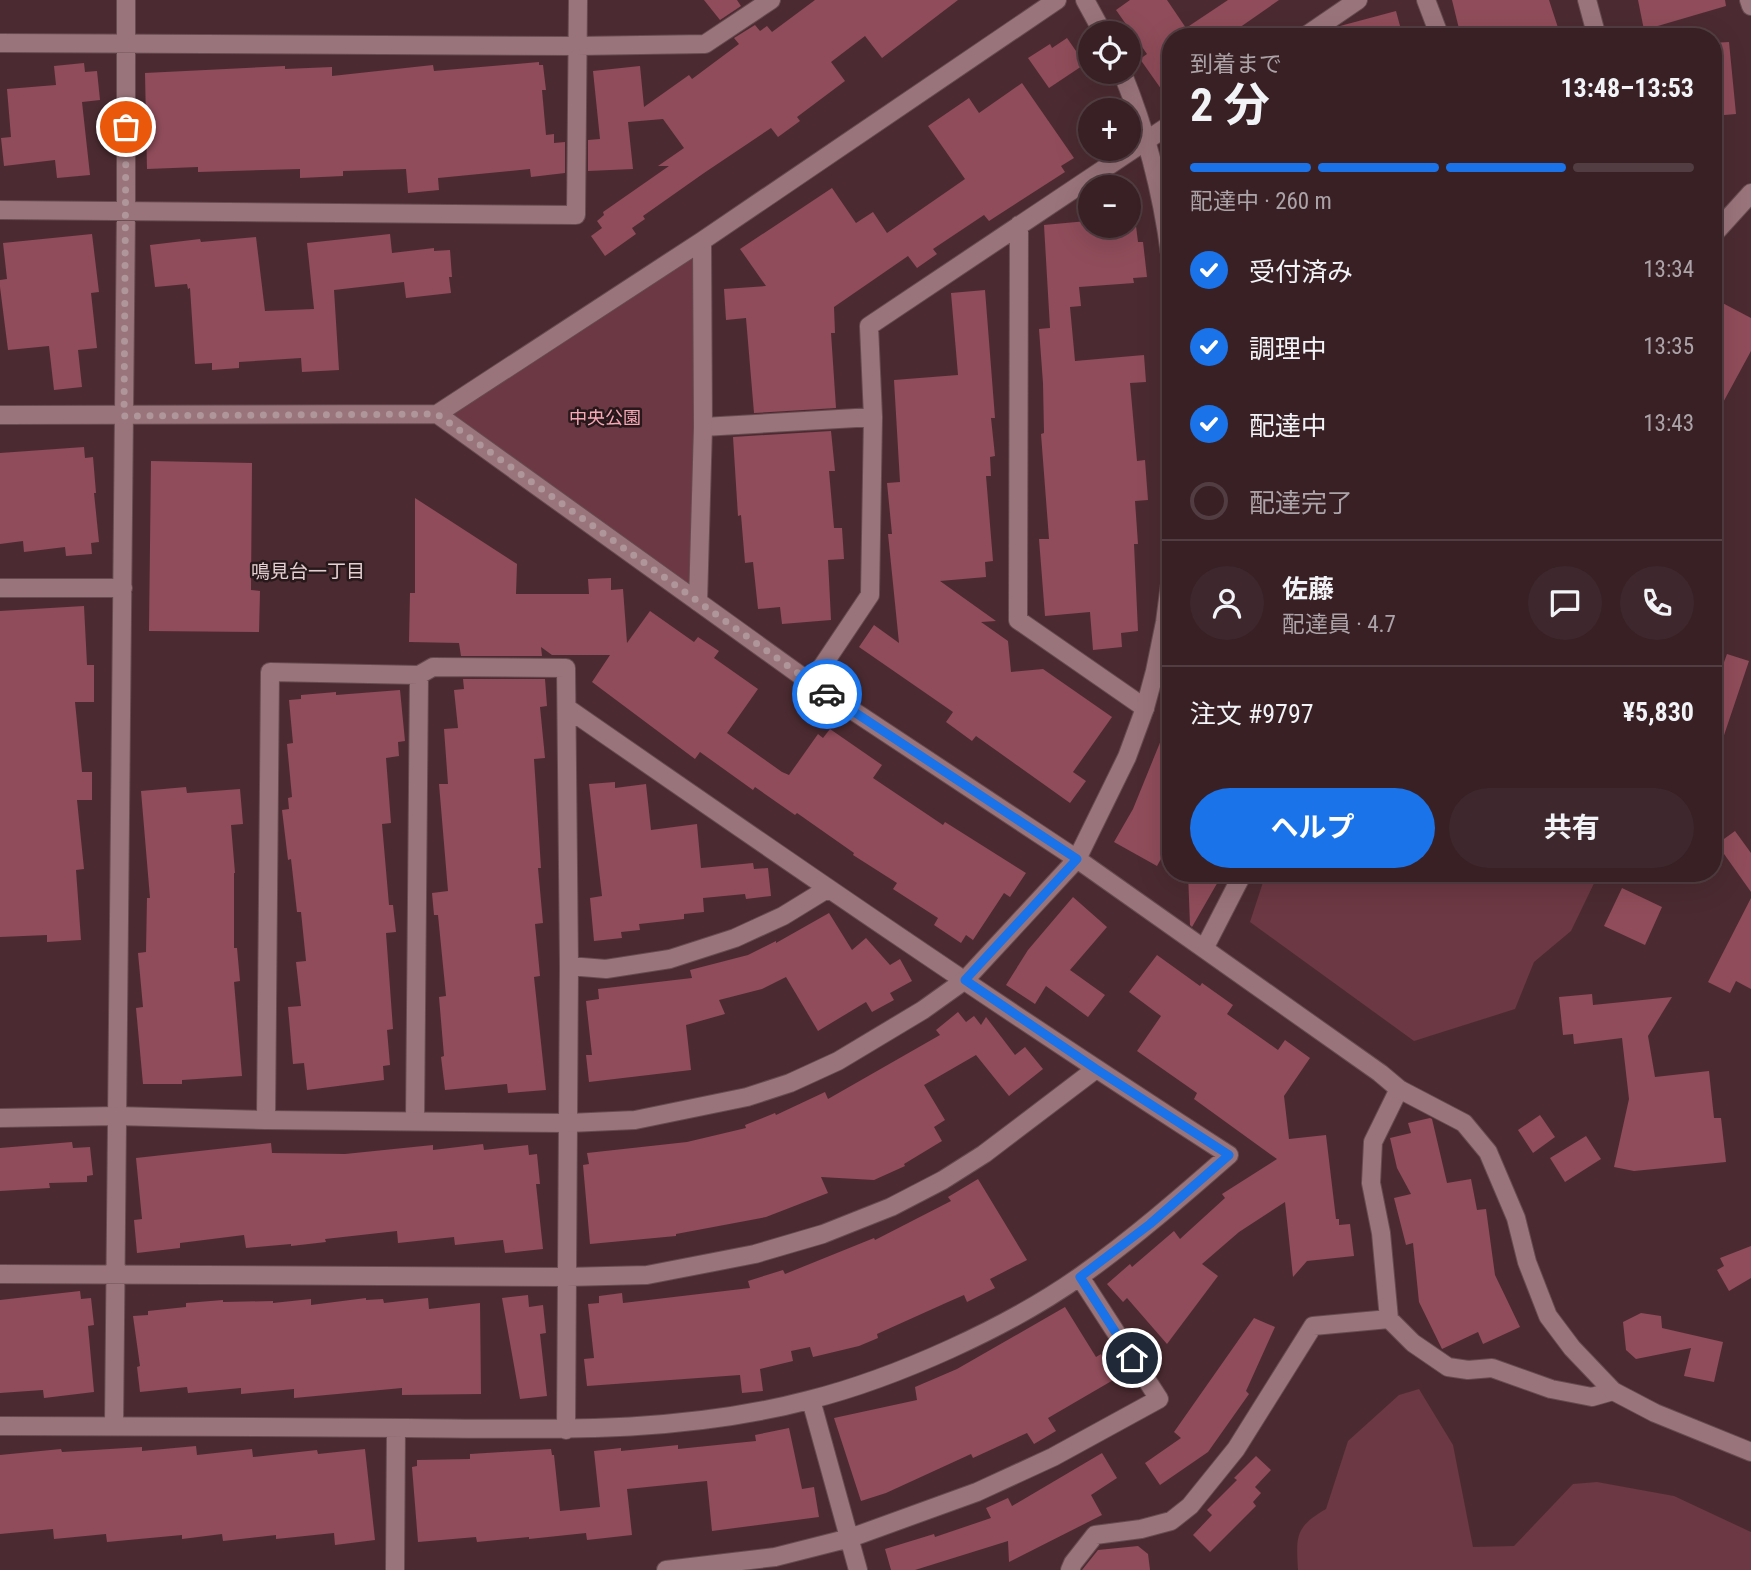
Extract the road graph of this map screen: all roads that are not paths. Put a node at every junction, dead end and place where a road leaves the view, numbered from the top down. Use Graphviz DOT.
graph roads {
  1 [pos="126,0"];
  2 [pos="578,0"];
  3 [pos="771,0"];
  4 [pos="1057,0"];
  5 [pos="1085,0"];
  6 [pos="1358,0"];
  7 [pos="1426,0"];
  8 [pos="1587,0"];
  9 [pos="1749,0"];
  10 [pos="1751,6"];
  11 [pos="1096,21"];
  12 [pos="1317,28"];
  13 [pos="1437,28"];
  14 [pos="1595,28"];
  15 [pos="0,43"];
  16 [pos="125,43"];
  17 [pos="578,46"];
  18 [pos="1126,84"];
  19 [pos="1162,130"];
  20 [pos="1147,139"];
  21 [pos="1751,193"];
  22 [pos="1162,203"];
  23 [pos="0,210"];
  24 [pos="126,210"];
  25 [pos="1019,225"];
  26 [pos="1722,225"];
  27 [pos="702,241"];
  28 [pos="437,414"];
  29 [pos="0,415"];
  30 [pos="124,416"];
  31 [pos="873,417"];
  32 [pos="703,426"];
  33 [pos="0,588"];
  34 [pos="123,588"];
  35 [pos="698,602"];
  36 [pos="1162,633"];
  37 [pos="419,675"];
  38 [pos="811,683"];
  39 [pos="567,708"];
  40 [pos="1145,708"];
  41 [pos="1077,859"];
  42 [pos="1239,882"];
  43 [pos="827,889"];
  44 [pos="1205,947"];
  45 [pos="569,965"];
  46 [pos="965,980"];
  47 [pos="1096,1069"];
  48 [pos="1399,1089"];
  49 [pos="117,1116"];
  50 [pos="0,1118"];
  51 [pos="266,1120"];
  52 [pos="415,1121"];
  53 [pos="569,1123"];
  54 [pos="0,1274"];
  55 [pos="117,1274"];
  56 [pos="566,1277"];
  57 [pos="1080,1277"];
  58 [pos="1389,1319"];
  59 [pos="1613,1391"];
  60 [pos="811,1400"];
  61 [pos="0,1426"];
  62 [pos="114,1426"];
  63 [pos="396,1428"];
  64 [pos="566,1430"];
  65 [pos="1751,1452"];
  66 [pos="850,1538"];
  67 [pos="395,1570"];
  68 [pos="666,1570"];
  69 [pos="858,1570"];
  70 [pos="1070,1570"];
  1 -- 16 [label="street"];
  2 -- 17 [label="street"];
  3 -- 17 [label="street"];
  4 -- 27 [label="street"];
  5 -- 11 [label="street"];
  6 -- 12 [label="street"];
  7 -- 13 [label="street"];
  8 -- 14 [label="street"];
  9 -- 10 [label="street"];
  15 -- 16 [label="street"];
  16 -- 17 [label="street"];
  16 -- 24 [label="street"];
  17 -- 24 [label="street"];
  18 -- 20 [label="street"];
  19 -- 20 [label="street"];
  20 -- 22 [label="street"];
  20 -- 25 [label="street"];
  21 -- 26 [label="street"];
  23 -- 24 [label="street"];
  24 -- 30 [label="street"];
  25 -- 31 [label="street"];
  25 -- 40 [label="street"];
  27 -- 28 [label="street"];
  27 -- 32 [label="street"];
  28 -- 30 [label="street"];
  28 -- 35 [label="street"];
  29 -- 30 [label="street"];
  30 -- 34 [label="street"];
  31 -- 32 [label="street"];
  31 -- 38 [label="street"];
  32 -- 35 [label="street"];
  33 -- 34 [label="street"];
  34 -- 49 [label="street"];
  35 -- 38 [label="street"];
  36 -- 40 [label="street"];
  37 -- 39 [label="street"];
  37 -- 51 [label="street"];
  37 -- 52 [label="street"];
  38 -- 41 [label="street"];
  39 -- 43 [label="street"];
  39 -- 45 [label="street"];
  40 -- 41 [label="street"];
  41 -- 44 [label="street"];
  41 -- 46 [label="street"];
  42 -- 44 [label="street"];
  43 -- 45 [label="street"];
  43 -- 46 [label="street"];
  44 -- 48 [label="street"];
  45 -- 53 [label="street"];
  46 -- 47 [label="street"];
  46 -- 53 [label="street"];
  47 -- 56 [label="street"];
  47 -- 57 [label="street"];
  48 -- 58 [label="street"];
  48 -- 59 [label="street"];
  49 -- 50 [label="street"];
  49 -- 51 [label="street"];
  49 -- 55 [label="street"];
  51 -- 52 [label="street"];
  52 -- 53 [label="street"];
  53 -- 56 [label="street"];
  54 -- 55 [label="street"];
  55 -- 56 [label="street"];
  55 -- 62 [label="street"];
  56 -- 64 [label="street"];
  57 -- 60 [label="street"];
  57 -- 66 [label="street"];
  58 -- 59 [label="street"];
  58 -- 70 [label="street"];
  59 -- 65 [label="street"];
  60 -- 64 [label="street"];
  60 -- 66 [label="street"];
  61 -- 62 [label="street"];
  62 -- 63 [label="street"];
  63 -- 64 [label="street"];
  63 -- 67 [label="street"];
  66 -- 68 [label="street"];
  66 -- 69 [label="street"];
}
